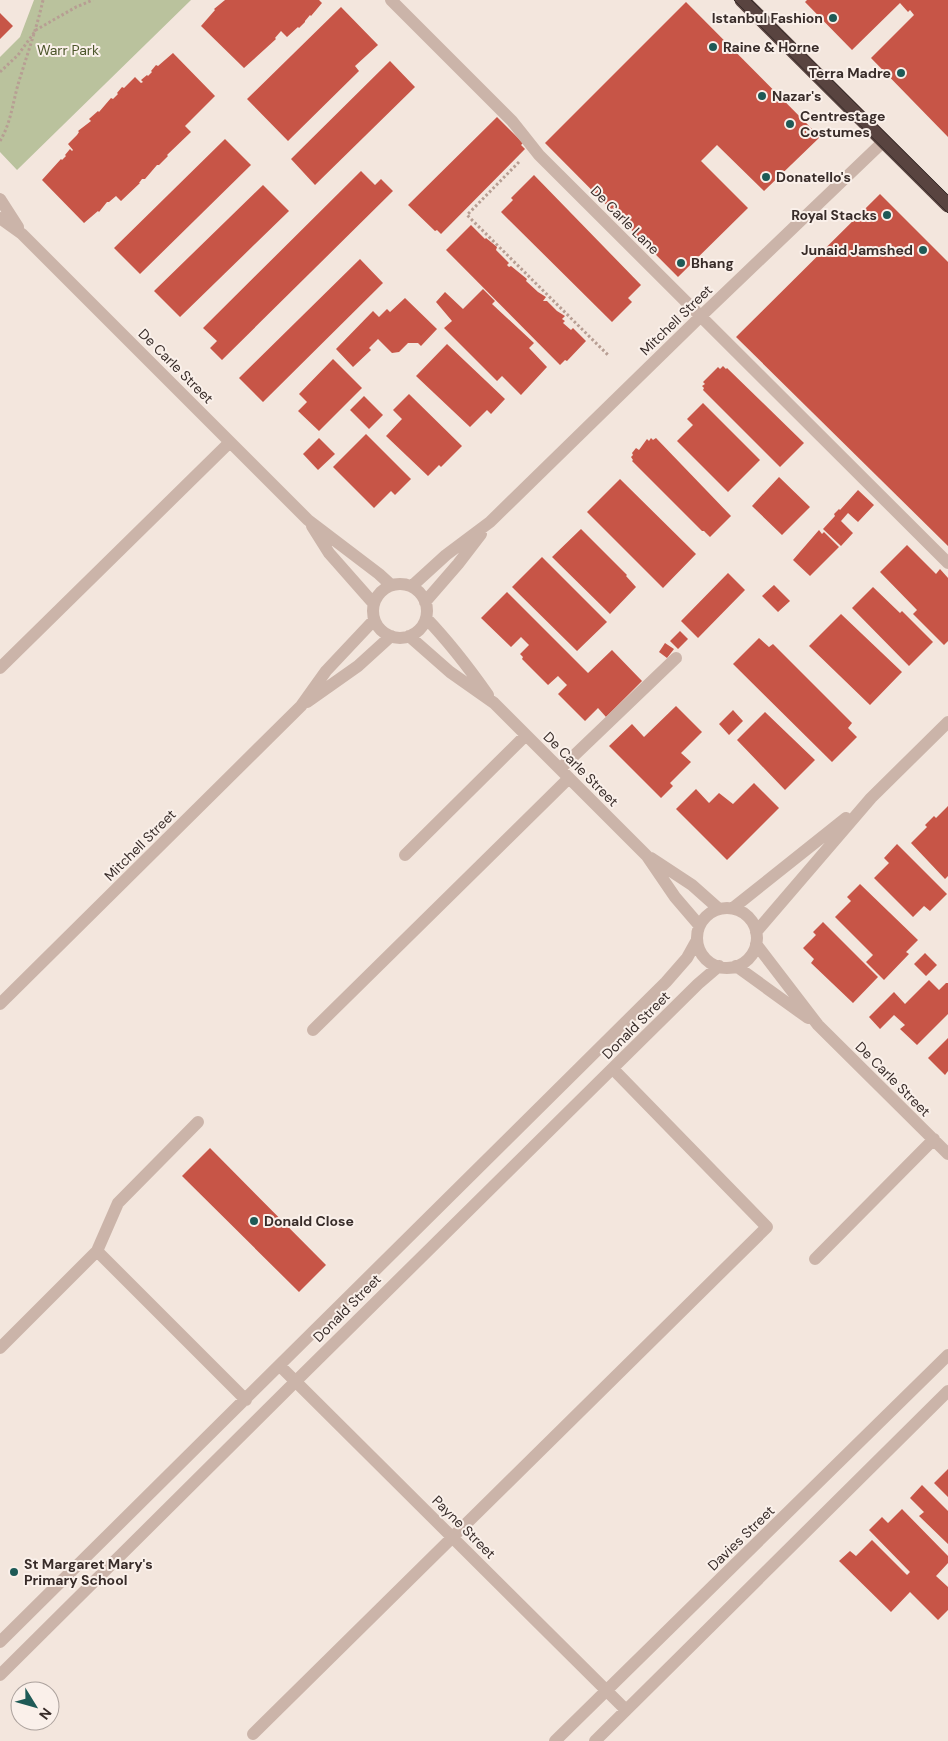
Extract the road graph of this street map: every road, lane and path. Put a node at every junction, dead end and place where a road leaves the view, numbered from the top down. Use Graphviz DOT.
graph roads {
  1 [pos="43,0"];
  2 [pos="94,0"];
  3 [pos="391,0"];
  4 [pos="742,0"];
  5 [pos="36,30"];
  6 [pos="0,72"];
  7 [pos="0,141"];
  8 [pos="884,141"];
  9 [pos="534,148"];
  10 [pos="0,199"];
  11 [pos="948,205"];
  12 [pos="0,218"];
  13 [pos="22,234"];
  14 [pos="700,317"];
  15 [pos="608,355"];
  16 [pos="230,442"];
  17 [pos="308,520"];
  18 [pos="490,522"];
  19 [pos="948,563"];
  20 [pos="391,585"];
  21 [pos="412,586"];
  22 [pos="425,602"];
  23 [pos="374,604"];
  24 [pos="426,618"];
  25 [pos="374,620"];
  26 [pos="391,636"];
  27 [pos="409,636"];
  28 [pos="676,658"];
  29 [pos="0,668"];
  30 [pos="494,703"];
  31 [pos="301,706"];
  32 [pos="948,722"];
  33 [pos="526,735"];
  34 [pos="565,774"];
  35 [pos="871,798"];
  36 [pos="404,855"];
  37 [pos="647,856"];
  38 [pos="733,908"];
  39 [pos="719,909"];
  40 [pos="699,925"];
  41 [pos="756,938"];
  42 [pos="697,940"];
  43 [pos="719,966"];
  44 [pos="736,966"];
  45 [pos="0,1004"];
  46 [pos="818,1025"];
  47 [pos="314,1030"];
  48 [pos="613,1069"];
  49 [pos="198,1122"];
  50 [pos="934,1140"];
  51 [pos="948,1154"];
  52 [pos="97,1251"];
  53 [pos="815,1259"];
  54 [pos="0,1348"];
  55 [pos="948,1355"];
  56 [pos="280,1366"];
  57 [pos="296,1381"];
  58 [pos="948,1391"];
  59 [pos="246,1400"];
  60 [pos="453,1537"];
  61 [pos="0,1642"];
  62 [pos="0,1675"];
  63 [pos="606,1690"];
  64 [pos="626,1710"];
  65 [pos="254,1734"];
  66 [pos="555,1741"];
  67 [pos="595,1741"];
  1 -- 5 [label="path"];
  2 -- 5 [label="path"];
  3 -- 9 [label="street, De Carle Lane"];
  4 -- 8 [label="highway"];
  5 -- 6 [label="path"];
  5 -- 7 [label="path"];
  8 -- 11 [label="highway"];
  8 -- 14 [label="street, Mitchell Street"];
  9 -- 14 [label="street, De Carle Lane"];
  9 -- 15 [label="path"];
  10 -- 13 [label="street, De Carle Street"];
  12 -- 13 [label="street, De Carle Street"];
  13 -- 16 [label="street, De Carle Street"];
  14 -- 18 [label="street, Mitchell Street"];
  14 -- 19 [label="street, De Carle Lane"];
  16 -- 17 [label="street, De Carle Street"];
  16 -- 29 [label="street"];
  17 -- 20 [label="street, De Carle Street"];
  17 -- 23 [label="street, De Carle Street"];
  18 -- 21 [label="street, Mitchell Street"];
  18 -- 22 [label="street, Mitchell Street"];
  20 -- 21 [label="street"];
  20 -- 23 [label="street"];
  21 -- 22 [label="street"];
  22 -- 24 [label="street"];
  23 -- 25 [label="street"];
  24 -- 27 [label="street"];
  24 -- 30 [label="street, De Carle Street"];
  25 -- 26 [label="street"];
  25 -- 31 [label="street, Mitchell Street"];
  26 -- 27 [label="street"];
  26 -- 31 [label="street, Mitchell Street"];
  27 -- 30 [label="street, De Carle Street"];
  28 -- 34 [label="street"];
  30 -- 33 [label="street, De Carle Street"];
  31 -- 45 [label="street, Mitchell Street"];
  32 -- 35 [label="street"];
  33 -- 34 [label="street, De Carle Street"];
  33 -- 36 [label="street"];
  34 -- 37 [label="street, De Carle Street"];
  34 -- 47 [label="street"];
  35 -- 38 [label="street"];
  35 -- 41 [label="street"];
  37 -- 39 [label="street, De Carle Street"];
  37 -- 40 [label="street, De Carle Street"];
  38 -- 39 [label="street"];
  38 -- 41 [label="street"];
  39 -- 40 [label="street"];
  40 -- 42 [label="street"];
  41 -- 44 [label="street"];
  41 -- 46 [label="street, De Carle Street"];
  42 -- 43 [label="street"];
  42 -- 56 [label="street, Donald Street"];
  43 -- 44 [label="street"];
  43 -- 48 [label="street, Donald Street"];
  44 -- 46 [label="street, De Carle Street"];
  46 -- 50 [label="street, De Carle Street"];
  48 -- 57 [label="street, Donald Street"];
  48 -- 60 [label="street"];
  49 -- 52 [label="street"];
  50 -- 51 [label="street, De Carle Street"];
  50 -- 53 [label="street"];
  52 -- 54 [label="street"];
  52 -- 59 [label="street"];
  55 -- 63 [label="street, Davies Street"];
  56 -- 57 [label="street, Payne Street"];
  56 -- 59 [label="street, Donald Street"];
  57 -- 60 [label="street, Payne Street"];
  57 -- 62 [label="street, Donald Street"];
  58 -- 64 [label="street"];
  59 -- 61 [label="street, Donald Street"];
  60 -- 63 [label="street, Payne Street"];
  60 -- 65 [label="street"];
  63 -- 64 [label="street, Payne Street"];
  63 -- 66 [label="street, Davies Street"];
  64 -- 67 [label="street"];
}
